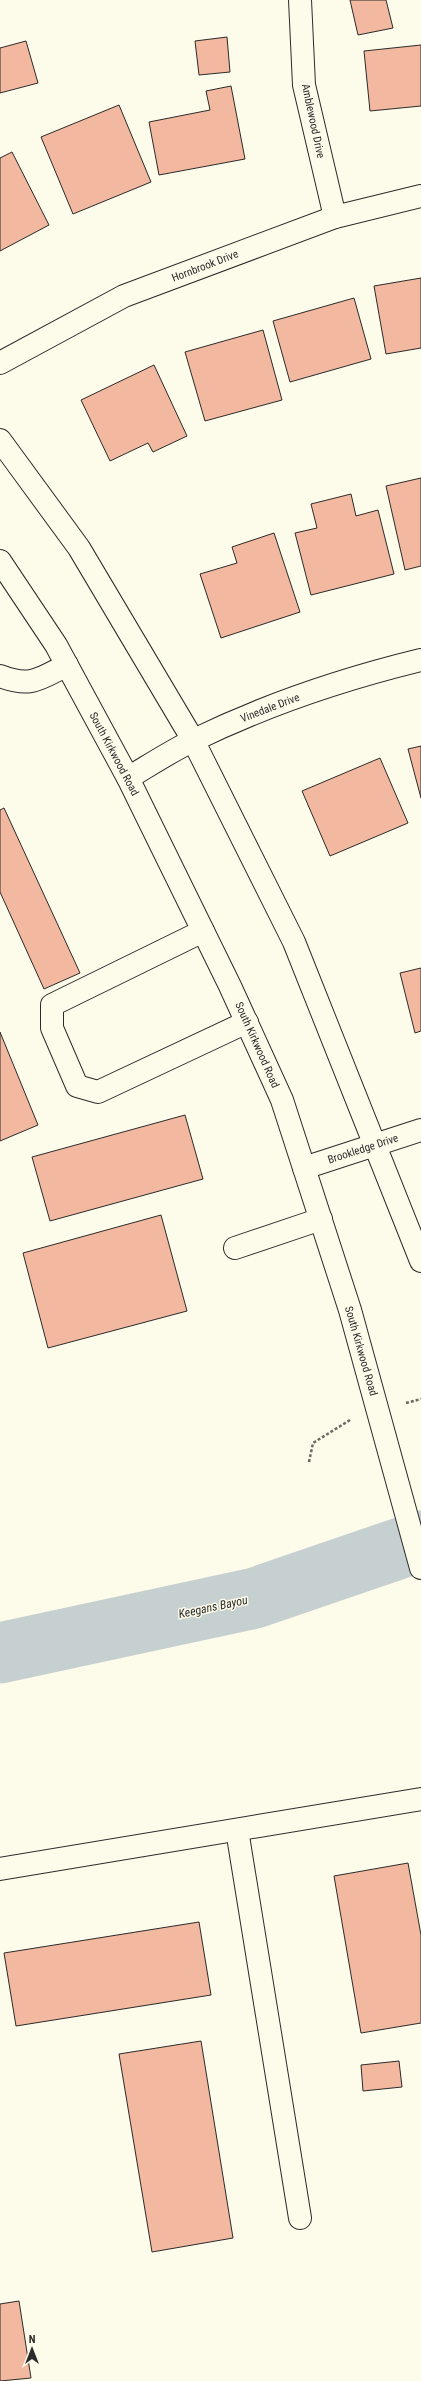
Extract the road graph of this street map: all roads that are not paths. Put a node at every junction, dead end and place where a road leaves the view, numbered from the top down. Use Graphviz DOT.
graph roads {
  1 [pos="300,0"];
  2 [pos="421,196"];
  3 [pos="335,217"];
  4 [pos="0,363"];
  5 [pos="0,440"];
  6 [pos="0,561"];
  7 [pos="421,660"];
  8 [pos="67,665"];
  9 [pos="0,676"];
  10 [pos="193,740"];
  11 [pos="128,778"];
  12 [pos="203,930"];
  13 [pos="247,1022"];
  14 [pos="421,1130"];
  15 [pos="374,1144"];
  16 [pos="304,1168"];
  17 [pos="321,1219"];
  18 [pos="235,1248"];
  19 [pos="421,1261"];
  20 [pos="421,1568"];
  21 [pos="421,1799"];
  22 [pos="237,1830"];
  23 [pos="0,1869"];
  24 [pos="300,2218"];
  1 -- 3 [label="main road, Amblewood Drive"];
  2 -- 3 [label="main road, Hornbrook Drive"];
  3 -- 4 [label="main road, Hornbrook Drive"];
  5 -- 10 [label="main road"];
  6 -- 8 [label="main road, South Kirkwood Road"];
  7 -- 10 [label="main road, Vinedale Drive"];
  8 -- 9 [label="main road"];
  8 -- 11 [label="main road, South Kirkwood Road"];
  10 -- 11 [label="main road, Vinedale Drive"];
  10 -- 15 [label="main road"];
  11 -- 12 [label="main road, South Kirkwood Road"];
  12 -- 13 [label="main road, South Kirkwood Road"];
  12 -- 13 [label="main road"];
  13 -- 16 [label="main road, South Kirkwood Road"];
  14 -- 15 [label="main road, Brookledge Drive"];
  15 -- 16 [label="main road, Brookledge Drive"];
  15 -- 19 [label="main road"];
  16 -- 17 [label="main road, South Kirkwood Road"];
  17 -- 18 [label="main road"];
  17 -- 20 [label="main road, South Kirkwood Road"];
  21 -- 22 [label="main road"];
  22 -- 23 [label="main road"];
  22 -- 24 [label="main road"];
}
